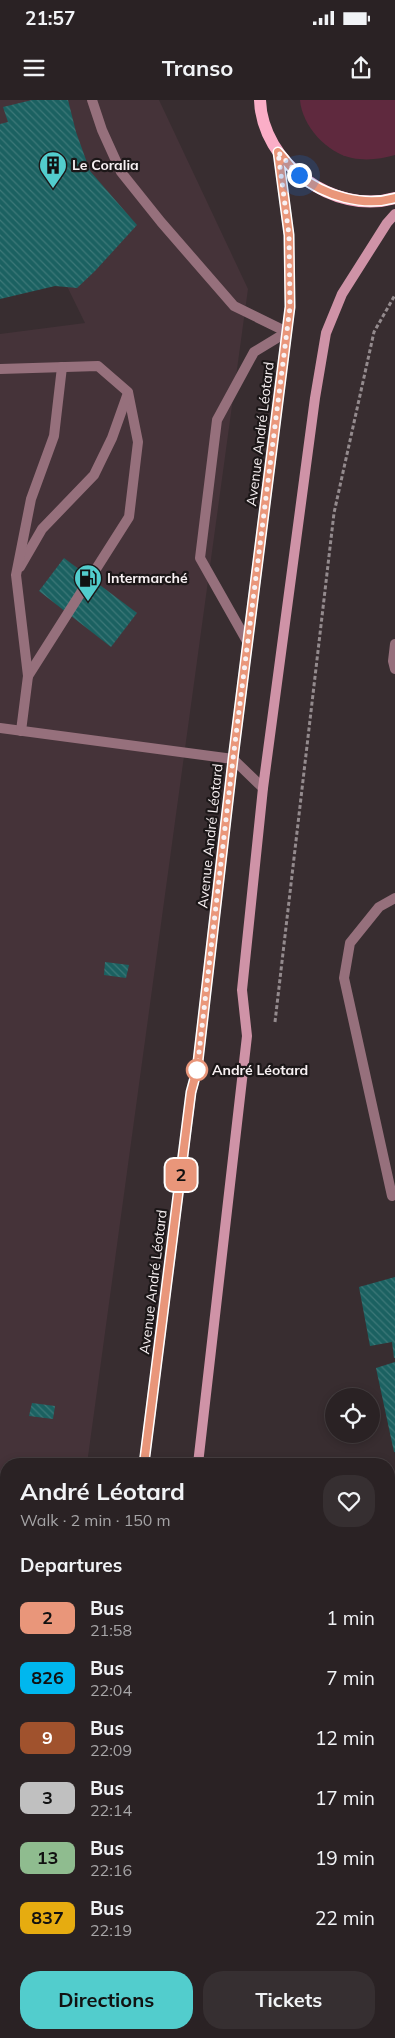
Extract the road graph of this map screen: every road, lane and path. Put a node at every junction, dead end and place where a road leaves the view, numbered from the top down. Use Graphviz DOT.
graph roads {
  1 [pos="92,100"];
  2 [pos="257,103"];
  3 [pos="278,152"];
  4 [pos="395,198"];
  5 [pos="395,214"];
  6 [pos="395,294"];
  7 [pos="286,332"];
  8 [pos="62,367"];
  9 [pos="0,369"];
  10 [pos="128,392"];
  11 [pos="16,575"];
  12 [pos="248,643"];
  13 [pos="395,644"];
  14 [pos="395,669"];
  15 [pos="28,676"];
  16 [pos="0,728"];
  17 [pos="21,731"];
  18 [pos="233,759"];
  19 [pos="263,788"];
  20 [pos="395,898"];
  21 [pos="274,1031"];
  22 [pos="392,1196"];
  23 [pos="145,1458"];
  24 [pos="199,1458"];
  1 -- 7 [label="street"];
  2 -- 3 [label="main road"];
  3 -- 4 [label="main road"];
  3 -- 7 [label="main road, Avenue André Léotard"];
  5 -- 19 [label="main road"];
  6 -- 21 [label="path"];
  7 -- 12 [label="main road, Avenue André Léotard"];
  7 -- 12 [label="street"];
  8 -- 9 [label="street"];
  8 -- 10 [label="street"];
  8 -- 11 [label="street"];
  10 -- 11 [label="street"];
  10 -- 15 [label="street"];
  11 -- 15 [label="street"];
  12 -- 18 [label="main road, Avenue André Léotard"];
  13 -- 14 [label="street"];
  15 -- 17 [label="street"];
  16 -- 17 [label="street"];
  17 -- 18 [label="street"];
  18 -- 19 [label="street"];
  18 -- 23 [label="main road, Avenue André Léotard"];
  19 -- 24 [label="main road"];
  20 -- 22 [label="street"];
}
